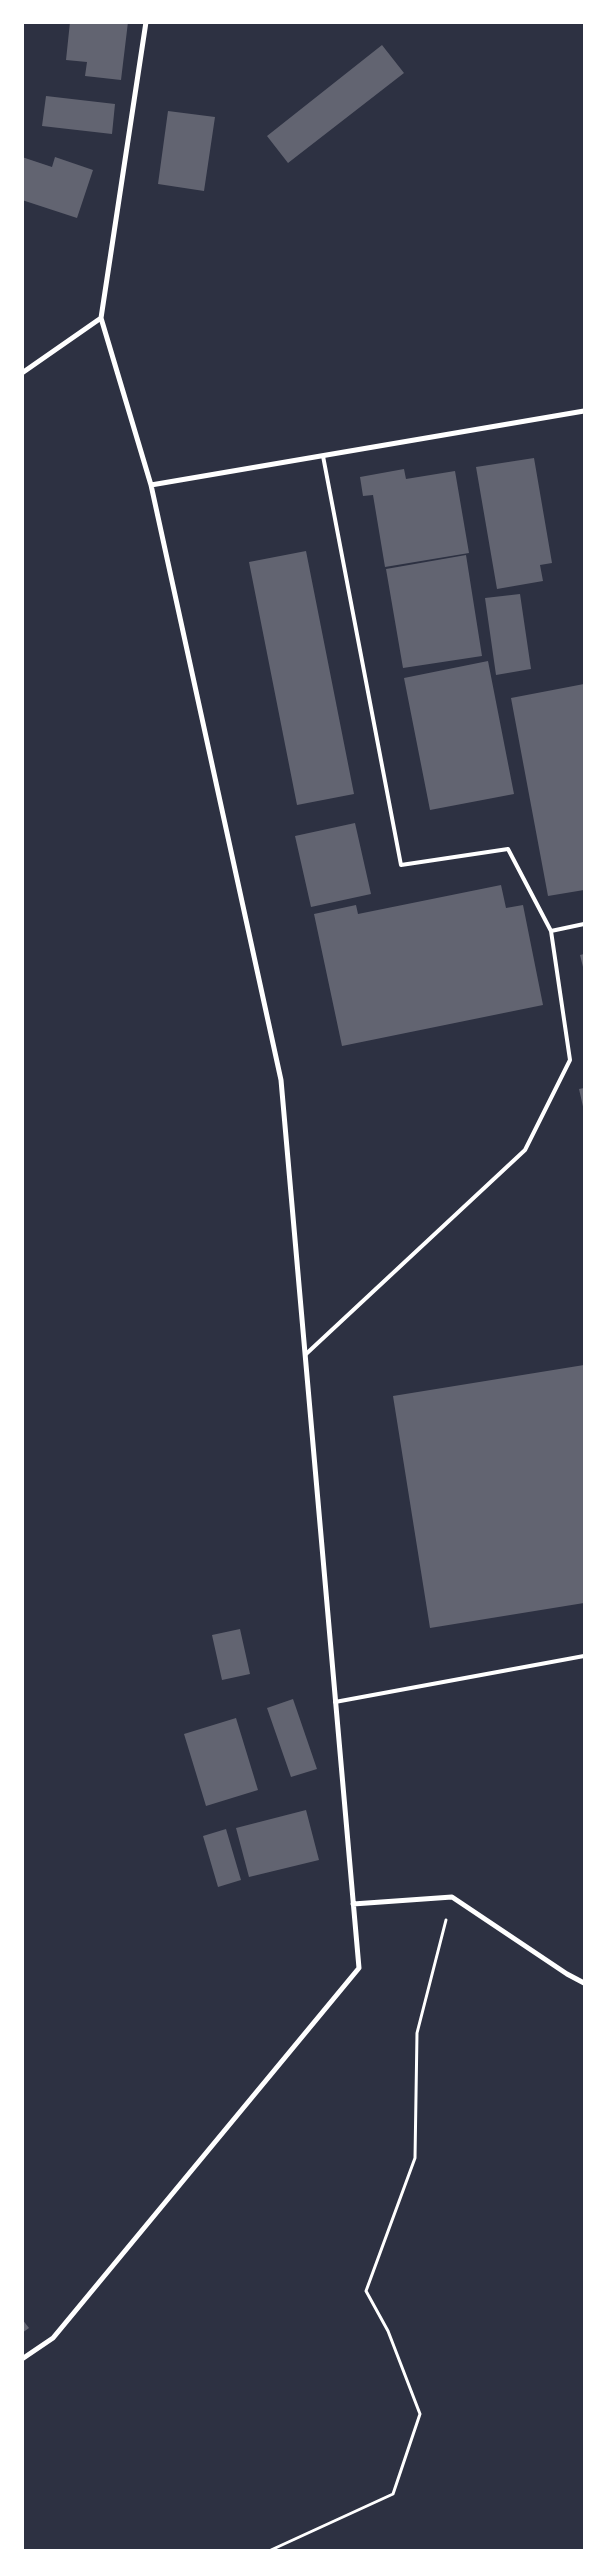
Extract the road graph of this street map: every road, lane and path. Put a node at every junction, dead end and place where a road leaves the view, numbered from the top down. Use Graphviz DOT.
graph roads {
  1 [pos="146,22"];
  2 [pos="101,318"];
  3 [pos="22,373"];
  4 [pos="584,411"];
  5 [pos="323,456"];
  6 [pos="151,485"];
  7 [pos="584,924"];
  8 [pos="551,931"];
  9 [pos="305,1355"];
  10 [pos="584,1656"];
  11 [pos="335,1702"];
  12 [pos="452,1897"];
  13 [pos="353,1904"];
  14 [pos="584,1983"];
  15 [pos="22,2359"];
  16 [pos="271,2550"];
  1 -- 2 [label="street"];
  2 -- 3 [label="street"];
  2 -- 6 [label="street"];
  4 -- 5 [label="street"];
  5 -- 6 [label="street"];
  5 -- 8 [label="lane"];
  6 -- 9 [label="street"];
  7 -- 8 [label="lane"];
  8 -- 9 [label="lane"];
  9 -- 11 [label="street"];
  10 -- 11 [label="lane"];
  11 -- 13 [label="street"];
  12 -- 13 [label="street"];
  12 -- 14 [label="street"];
  12 -- 16 [label="path"];
  13 -- 15 [label="street"];
}
